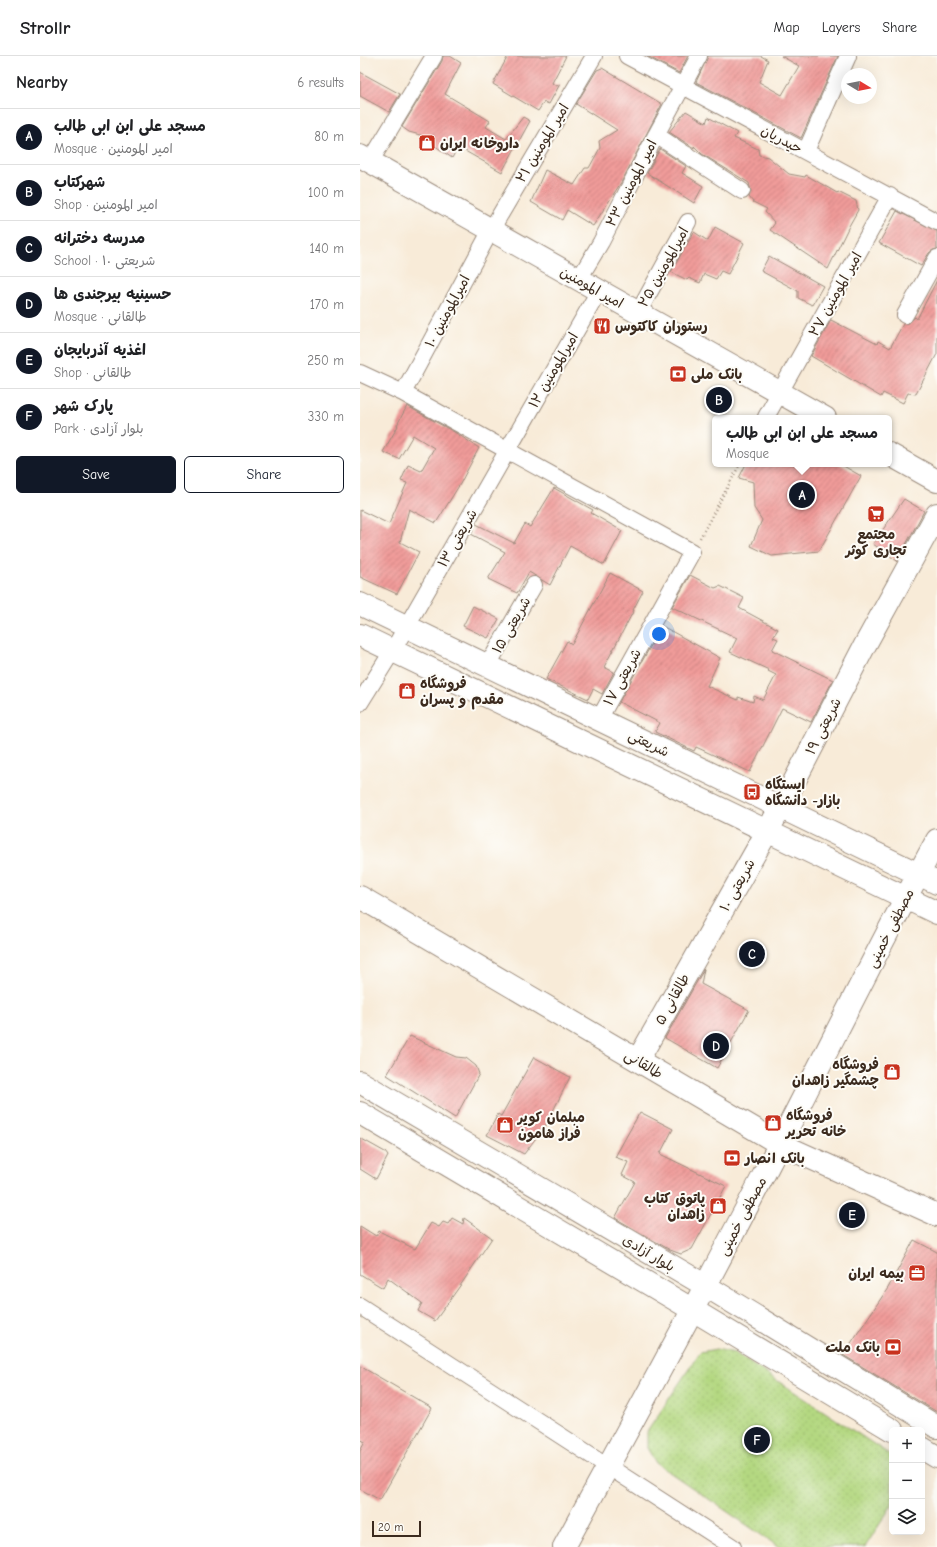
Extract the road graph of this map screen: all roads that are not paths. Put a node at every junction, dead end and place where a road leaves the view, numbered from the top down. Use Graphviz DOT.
graph roads {
  1 [pos="434,56"];
  2 [pos="594,56"];
  3 [pos="626,56"];
  4 [pos="699,56"];
  5 [pos="848,56"];
  6 [pos="683,86"];
  7 [pos="656,135"];
  8 [pos="806,151"];
  9 [pos="365,159"];
  10 [pos="742,191"];
  11 [pos="890,196"];
  12 [pos="688,222"];
  13 [pos="937,222"];
  14 [pos="491,230"];
  15 [pos="937,258"];
  16 [pos="579,279"];
  17 [pos="598,291"];
  18 [pos="638,313"];
  19 [pos="905,315"];
  20 [pos="360,373"];
  21 [pos="403,393"];
  22 [pos="780,393"];
  23 [pos="767,415"];
  24 [pos="820,415"];
  25 [pos="507,450"];
  26 [pos="892,456"];
  27 [pos="937,481"];
  28 [pos="937,514"];
  29 [pos="534,585"];
  30 [pos="360,604"];
  31 [pos="406,626"];
  32 [pos="360,634"];
  33 [pos="393,650"];
  34 [pos="488,665"];
  35 [pos="360,703"];
  36 [pos="599,719"];
  37 [pos="781,807"];
  38 [pos="767,831"];
  39 [pos="937,840"];
  40 [pos="928,878"];
  41 [pos="360,897"];
  42 [pos="904,897"];
  43 [pos="937,913"];
  44 [pos="706,939"];
  45 [pos="638,1060"];
  46 [pos="362,1089"];
  47 [pos="360,1113"];
  48 [pos="780,1144"];
  49 [pos="936,1213"];
  50 [pos="706,1286"];
  51 [pos="360,1306"];
  52 [pos="693,1310"];
  53 [pos="937,1427"];
  54 [pos="889,1428"];
  55 [pos="925,1450"];
  56 [pos="937,1458"];
  57 [pos="608,1466"];
  58 [pos="564,1547"];
  59 [pos="733,1547"];
  1 -- 9 [label="street"];
  2 -- 14 [label="street, امیر المومنین ۲۱"];
  3 -- 6 [label="street, حیدریان"];
  4 -- 6 [label="street, امیر المومنین ۲۳"];
  5 -- 8 [label="street"];
  6 -- 7 [label="street, امیر المومنین ۲۳"];
  6 -- 8 [label="street, حیدریان"];
  7 -- 10 [label="street"];
  7 -- 16 [label="street, امیر المومنین ۲۳"];
  8 -- 11 [label="street, حیدریان"];
  9 -- 14 [label="main road, امیر المومنین"];
  11 -- 13 [label="street, حیدریان"];
  11 -- 22 [label="street, امیر المومنین ۲۷"];
  12 -- 18 [label="street, امیرالمومنین ۲۵"];
  14 -- 16 [label="main road, امیر المومنین"];
  14 -- 21 [label="street, امیرالمومنین ۱۰"];
  15 -- 19 [label="street"];
  16 -- 17 [label="main road, امیر المومنین"];
  17 -- 18 [label="main road, امیر المومنین"];
  17 -- 25 [label="street, امیرالمومنین ۱۲"];
  18 -- 22 [label="main road, امیر المومنین"];
  20 -- 21 [label="street"];
  21 -- 25 [label="street"];
  22 -- 23 [label="street, امیر المومنین ۲۷"];
  22 -- 24 [label="main road, امیر المومنین"];
  25 -- 31 [label="street, شریعتی ۱۳"];
  25 -- 36 [label="street, شریعتی ۱۷"];
  26 -- 27 [label="main road"];
  28 -- 37 [label="main road, شریعتی ۱۹"];
  29 -- 34 [label="street, شریعتی ۱۵"];
  30 -- 31 [label="main road, شریعتی"];
  31 -- 33 [label="street, شریعتی ۱۳"];
  31 -- 34 [label="main road, شریعتی"];
  32 -- 33 [label="main road, شریعتی"];
  33 -- 35 [label="street, شریعتی ۱۳"];
  33 -- 38 [label="main road, شریعتی"];
  34 -- 36 [label="main road, شریعتی"];
  36 -- 37 [label="main road, شریعتی"];
  37 -- 38 [label="main road, شریعتی ۱۹"];
  37 -- 40 [label="main road, شریعتی"];
  38 -- 42 [label="main road, شریعتی"];
  38 -- 44 [label="main road, شریعتی ۱۰"];
  39 -- 40 [label="main road, مصطفی خمینی"];
  40 -- 42 [label="main road, مصطفی خمینی"];
  41 -- 45 [label="main road, طالقانی"];
  42 -- 43 [label="main road, شریعتی"];
  42 -- 48 [label="main road, مصطفی خمینی"];
  44 -- 45 [label="main road, طالقانی ۵"];
  45 -- 48 [label="main road, طالقانی"];
  46 -- 50 [label="main road, بلوار آزادی"];
  47 -- 52 [label="main road, بلوار آزادی"];
  48 -- 49 [label="main road, طالقانی"];
  48 -- 50 [label="main road, مصطفی خمینی"];
  50 -- 52 [label="main road, مصطفی خمینی"];
  50 -- 53 [label="main road, بلوار آزادی"];
  51 -- 57 [label="street"];
  52 -- 54 [label="main road, بلوار آزادی"];
  52 -- 57 [label="main road, مصطفی خمینی"];
  55 -- 56 [label="main road"];
  57 -- 58 [label="main road, مصطفی خمینی"];
  57 -- 59 [label="street"];
}
